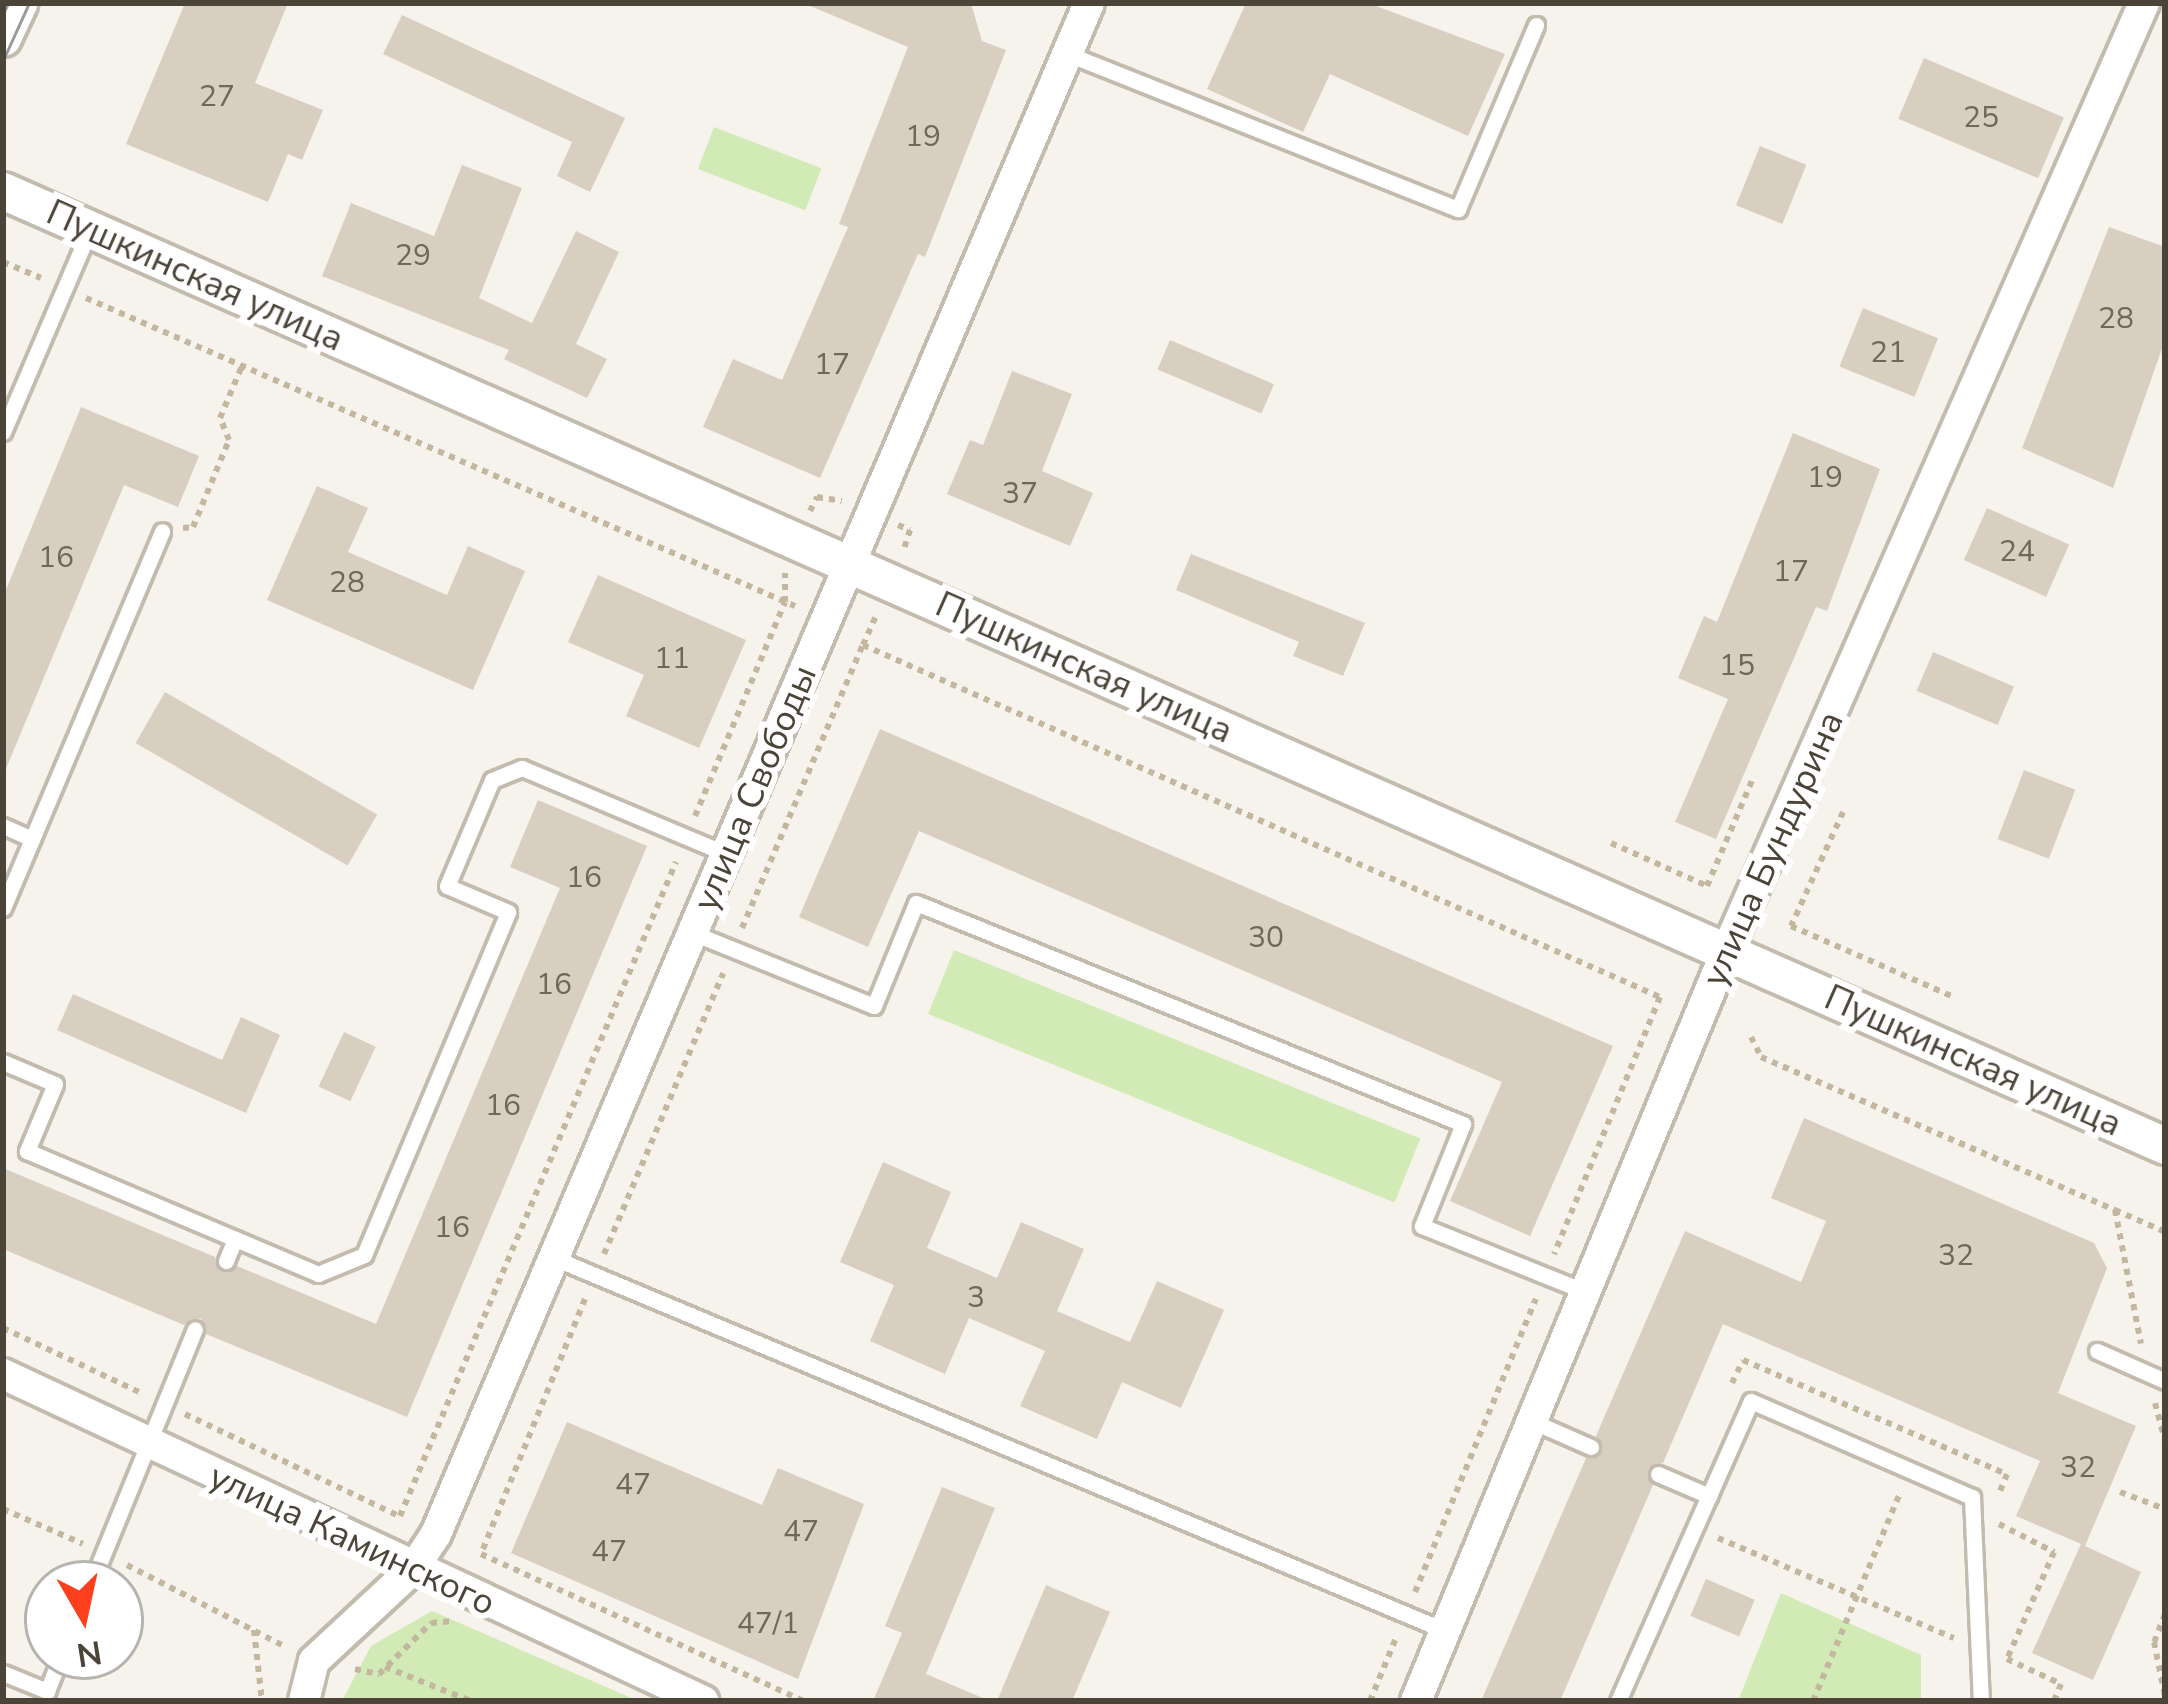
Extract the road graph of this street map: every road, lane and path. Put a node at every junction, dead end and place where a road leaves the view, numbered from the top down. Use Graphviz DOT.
graph roads {
  1 [pos="19,3"];
  2 [pos="1089,3"];
  3 [pos="2144,3"];
  4 [pos="1536,26"];
  5 [pos="3,38"];
  6 [pos="1068,54"];
  7 [pos="3,191"];
  8 [pos="90,230"];
  9 [pos="3,262"];
  10 [pos="64,289"];
  11 [pos="242,366"];
  12 [pos="3,432"];
  13 [pos="162,530"];
  14 [pos="850,565"];
  15 [pos="785,602"];
  16 [pos="827,621"];
  17 [pos="863,645"];
  18 [pos="1754,776"];
  19 [pos="1843,812"];
  20 [pos="3,826"];
  21 [pos="686,837"];
  22 [pos="32,838"];
  23 [pos="1611,843"];
  24 [pos="727,854"];
  25 [pos="3,908"];
  26 [pos="693,933"];
  27 [pos="734,949"];
  28 [pos="1726,952"];
  29 [pos="1951,996"];
  30 [pos="1751,1037"];
  31 [pos="3,1062"];
  32 [pos="2165,1146"];
  33 [pos="2115,1210"];
  34 [pos="2165,1232"];
  35 [pos="235,1239"];
  36 [pos="554,1258"];
  37 [pos="226,1262"];
  38 [pos="595,1275"];
  39 [pos="1545,1276"];
  40 [pos="1588,1293"];
  41 [pos="195,1330"];
  42 [pos="2097,1352"];
  43 [pos="2147,1373"];
  44 [pos="3,1374"];
  45 [pos="2165,1381"];
  46 [pos="1724,1402"];
  47 [pos="1536,1424"];
  48 [pos="1924,1438"];
  49 [pos="2165,1440"];
  50 [pos="148,1444"];
  51 [pos="1591,1447"];
  52 [pos="1910,1470"];
  53 [pos="1658,1474"];
  54 [pos="2120,1492"];
  55 [pos="1709,1496"];
  56 [pos="3,1509"];
  57 [pos="2165,1509"];
  58 [pos="400,1516"];
  59 [pos="1695,1528"];
  60 [pos="104,1553"];
  61 [pos="101,1560"];
  62 [pos="412,1569"];
  63 [pos="1857,1596"];
  64 [pos="1406,1614"];
  65 [pos="2165,1615"];
  66 [pos="254,1630"];
  67 [pos="1446,1631"];
  68 [pos="1978,1648"];
  69 [pos="2007,1659"];
  70 [pos="314,1661"];
  71 [pos="3,1672"];
  72 [pos="51,1680"];
  73 [pos="2165,1696"];
  74 [pos="262,1701"];
  75 [pos="304,1701"];
  76 [pos="471,1701"];
  77 [pos="703,1701"];
  78 [pos="804,1701"];
  79 [pos="1370,1701"];
  80 [pos="1416,1701"];
  81 [pos="1618,1701"];
  82 [pos="1813,1701"];
  83 [pos="1981,1701"];
  84 [pos="2054,1701"];
  1 -- 5 [label="street"];
  2 -- 6 [label="street, улица Свободы"];
  3 -- 28 [label="street, улица Бундурина"];
  4 -- 6 [label="lane"];
  6 -- 14 [label="street, улица Свободы"];
  7 -- 8 [label="street, Пушкинская улица"];
  8 -- 10 [label="lane"];
  8 -- 14 [label="street, Пушкинская улица"];
  9 -- 10 [label="path"];
  10 -- 11 [label="path"];
  10 -- 12 [label="lane"];
  11 -- 13 [label="path"];
  11 -- 15 [label="path"];
  13 -- 22 [label="lane"];
  14 -- 16 [label="street, улица Свободы"];
  14 -- 28 [label="street, Пушкинская улица"];
  15 -- 16 [label="path"];
  15 -- 21 [label="path"];
  16 -- 17 [label="path"];
  16 -- 24 [label="street, улица Свободы"];
  17 -- 27 [label="path"];
  17 -- 39 [label="path"];
  18 -- 23 [label="path"];
  19 -- 29 [label="path"];
  20 -- 22 [label="lane"];
  21 -- 24 [label="lane"];
  21 -- 35 [label="lane"];
  21 -- 58 [label="path"];
  22 -- 25 [label="lane"];
  24 -- 26 [label="street, улица Свободы"];
  26 -- 27 [label="lane"];
  26 -- 36 [label="street, улица Свободы"];
  27 -- 38 [label="path"];
  27 -- 39 [label="lane"];
  28 -- 32 [label="street, Пушкинская улица"];
  28 -- 40 [label="street, улица Бундурина"];
  30 -- 33 [label="path"];
  31 -- 35 [label="lane"];
  33 -- 34 [label="path"];
  33 -- 43 [label="path"];
  35 -- 37 [label="lane"];
  36 -- 38 [label="lane"];
  36 -- 62 [label="street, улица Свободы"];
  38 -- 64 [label="lane"];
  38 -- 78 [label="path"];
  39 -- 40 [label="lane"];
  39 -- 64 [label="path"];
  40 -- 47 [label="street, улица Бундурина"];
  41 -- 50 [label="lane"];
  42 -- 43 [label="lane"];
  43 -- 45 [label="lane"];
  43 -- 49 [label="path"];
  44 -- 50 [label="street, улица Каминского"];
  46 -- 48 [label="path"];
  47 -- 51 [label="lane"];
  47 -- 67 [label="street, улица Бундурина"];
  48 -- 52 [label="path"];
  48 -- 69 [label="path"];
  50 -- 60 [label="lane"];
  50 -- 62 [label="street, улица Каминского"];
  52 -- 55 [label="lane"];
  52 -- 63 [label="path"];
  52 -- 68 [label="lane"];
  53 -- 55 [label="lane"];
  54 -- 57 [label="path"];
  55 -- 59 [label="lane"];
  56 -- 60 [label="path"];
  59 -- 63 [label="path"];
  59 -- 81 [label="lane"];
  60 -- 61 [label="lane"];
  60 -- 66 [label="path"];
  62 -- 70 [label="street"];
  62 -- 77 [label="street, улица Каминского"];
  63 -- 68 [label="path"];
  63 -- 82 [label="path"];
  64 -- 67 [label="lane"];
  64 -- 79 [label="path"];
  65 -- 73 [label="path"];
  66 -- 70 [label="path"];
  66 -- 74 [label="path"];
  67 -- 80 [label="street, улица Бундурина"];
  68 -- 69 [label="path"];
  68 -- 83 [label="lane"];
  69 -- 84 [label="path"];
  70 -- 75 [label="street"];
  70 -- 76 [label="path"];
  71 -- 72 [label="lane"];
}
